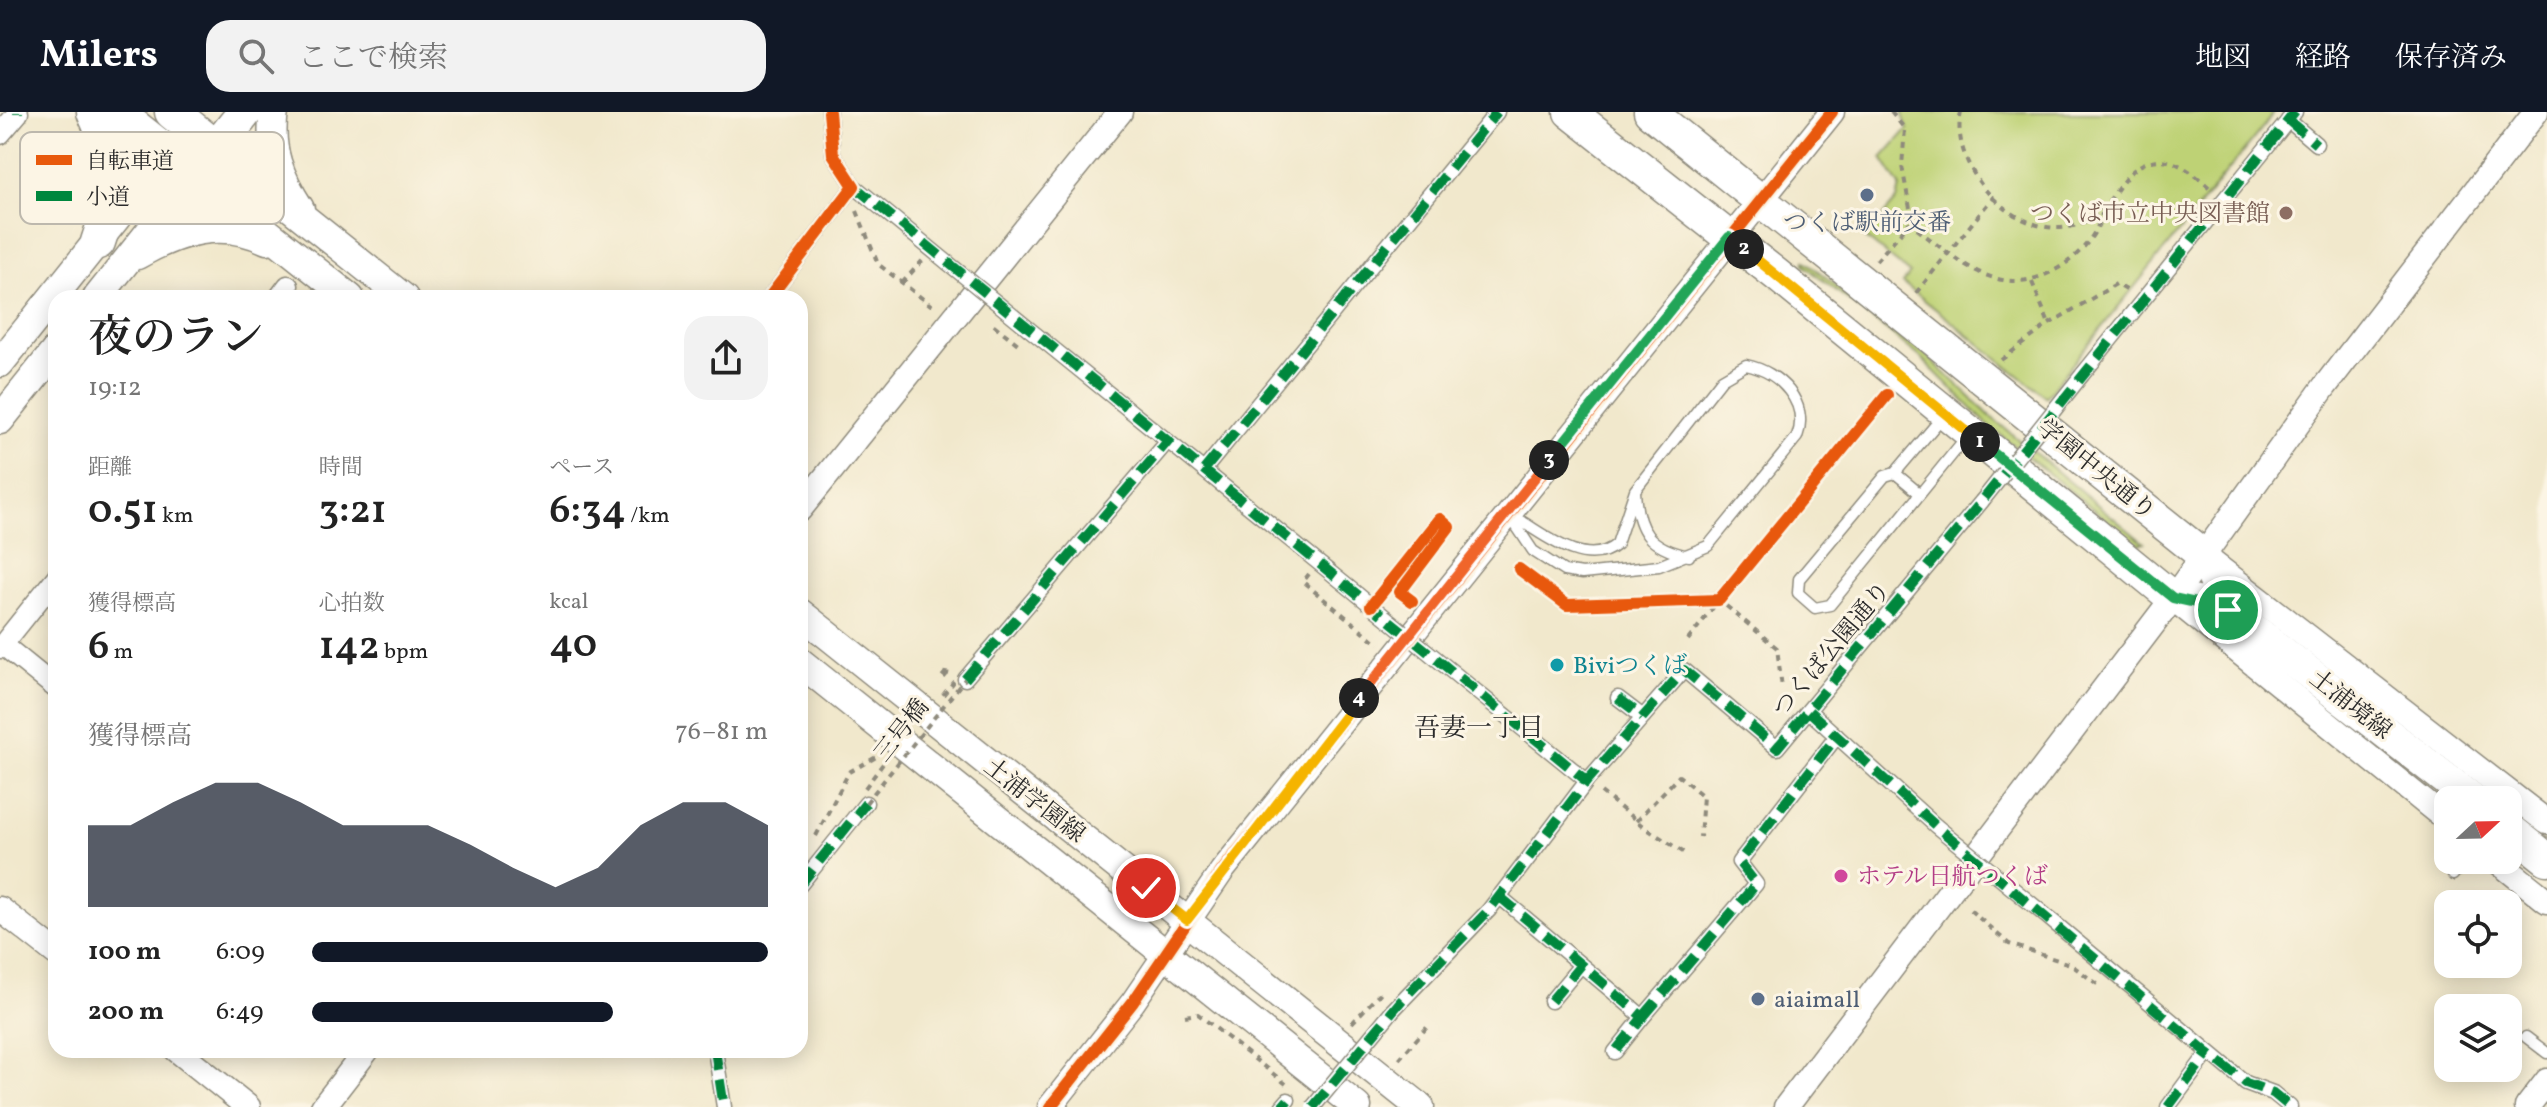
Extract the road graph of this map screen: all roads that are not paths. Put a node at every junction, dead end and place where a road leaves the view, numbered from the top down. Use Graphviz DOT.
graph roads {
  1 [pos="94,112"];
  2 [pos="116,112"];
  3 [pos="245,112"];
  4 [pos="274,112"];
  5 [pos="829,112"];
  6 [pos="1120,112"];
  7 [pos="1570,112"];
  8 [pos="1650,112"];
  9 [pos="1832,112"];
  10 [pos="2536,112"];
  11 [pos="18,113"];
  12 [pos="2292,116"];
  13 [pos="188,117"];
  14 [pos="1493,117"];
  15 [pos="102,132"];
  16 [pos="141,132"];
  17 [pos="202,132"];
  18 [pos="229,132"];
  19 [pos="270,132"];
  20 [pos="0,134"];
  21 [pos="2316,144"];
  22 [pos="284,175"];
  23 [pos="851,189"];
  24 [pos="1760,199"];
  25 [pos="284,202"];
  26 [pos="310,223"];
  27 [pos="103,224"];
  28 [pos="112,224"];
  29 [pos="156,224"];
  30 [pos="257,224"];
  31 [pos="1729,237"];
  32 [pos="98,242"];
  33 [pos="288,249"];
  34 [pos="126,262"];
  35 [pos="59,290"];
  36 [pos="103,290"];
  37 [pos="340,290"];
  38 [pos="394,290"];
  39 [pos="775,290"];
  40 [pos="48,304"];
  41 [pos="48,360"];
  42 [pos="0,363"];
  43 [pos="0,420"];
  44 [pos="1957,424"];
  45 [pos="1168,441"];
  46 [pos="1204,470"];
  47 [pos="1895,473"];
  48 [pos="1635,490"];
  49 [pos="1919,493"];
  50 [pos="808,499"];
  51 [pos="1507,512"];
  52 [pos="1691,556"];
  53 [pos="2204,556"];
  54 [pos="48,588"];
  55 [pos="2173,598"];
  56 [pos="2228,610"];
  57 [pos="808,619"];
  58 [pos="1,647"];
  59 [pos="808,668"];
  60 [pos="959,681"];
  61 [pos="48,682"];
  62 [pos="1618,698"];
  63 [pos="1809,711"];
  64 [pos="1643,717"];
  65 [pos="1837,736"];
  66 [pos="1587,781"];
  67 [pos="2455,786"];
  68 [pos="866,803"];
  69 [pos="2434,810"];
  70 [pos="2547,822"];
  71 [pos="2522,839"];
  72 [pos="2547,859"];
  73 [pos="2513,874"];
  74 [pos="808,875"];
  75 [pos="1499,896"];
  76 [pos="2547,901"];
  77 [pos="0,909"];
  78 [pos="1187,920"];
  79 [pos="48,947"];
  80 [pos="1165,953"];
  81 [pos="1581,965"];
  82 [pos="1551,1001"];
  83 [pos="1643,1017"];
  84 [pos="2526,1037"];
  85 [pos="1615,1052"];
  86 [pos="2208,1053"];
  87 [pos="2547,1053"];
  88 [pos="187,1058"];
  89 [pos="361,1058"];
  90 [pos="716,1058"];
  91 [pos="2547,1081"];
  92 [pos="248,1107"];
  93 [pos="323,1107"];
  94 [pos="724,1107"];
  95 [pos="1050,1107"];
  96 [pos="1313,1107"];
  97 [pos="1357,1107"];
  98 [pos="1420,1107"];
  99 [pos="1786,1107"];
  100 [pos="2168,1107"];
  101 [pos="2290,1107"];
  102 [pos="2527,1107"];
  1 -- 15 [label="highway"];
  2 -- 16 [label="highway"];
  3 -- 18 [label="highway"];
  4 -- 19 [label="main road"];
  5 -- 23 [label="street"];
  6 -- 50 [label="street"];
  7 -- 31 [label="main road"];
  8 -- 24 [label="main road, 学園中央通り"];
  9 -- 24 [label="street"];
  10 -- 53 [label="street"];
  11 -- 20 [label="street"];
  12 -- 21 [label="street"];
  12 -- 63 [label="street, つくば公園通り, bridge"];
  13 -- 17 [label="highway"];
  14 -- 46 [label="street"];
  22 -- 26 [label="main road"];
  23 -- 39 [label="street"];
  23 -- 45 [label="street, bridge"];
  24 -- 31 [label="street"];
  24 -- 53 [label="main road, 学園中央通り"];
  25 -- 26 [label="main road"];
  26 -- 38 [label="main road"];
  27 -- 32 [label="highway"];
  28 -- 32 [label="main road"];
  29 -- 34 [label="main road"];
  30 -- 33 [label="main road"];
  31 -- 44 [label="main road"];
  31 -- 51 [label="street"];
  32 -- 35 [label="main road"];
  33 -- 34 [label="main road"];
  33 -- 37 [label="main road"];
  34 -- 36 [label="main road"];
  40 -- 42 [label="main road"];
  41 -- 43 [label="main road"];
  44 -- 47 [label="lane"];
  44 -- 49 [label="lane"];
  44 -- 55 [label="main road"];
  45 -- 46 [label="street"];
  45 -- 60 [label="street"];
  46 -- 66 [label="street, bridge"];
  47 -- 49 [label="lane"];
  47 -- 49 [label="lane"];
  48 -- 51 [label="lane"];
  48 -- 52 [label="lane"];
  48 -- 52 [label="lane"];
  51 -- 52 [label="lane"];
  51 -- 78 [label="street"];
  53 -- 55 [label="street"];
  53 -- 56 [label="main road, 土浦境線"];
  53 -- 70 [label="street, 学園中央通り"];
  54 -- 58 [label="street"];
  55 -- 56 [label="main road, 土浦境線"];
  55 -- 69 [label="street"];
  55 -- 99 [label="street"];
  56 -- 67 [label="main road, 土浦境線"];
  57 -- 78 [label="main road, 土浦学園線"];
  58 -- 61 [label="street"];
  59 -- 80 [label="main road, 土浦学園線"];
  62 -- 64 [label="street"];
  63 -- 64 [label="street, つくば公園通り"];
  63 -- 65 [label="street"];
  64 -- 66 [label="street, つくば公園通り"];
  65 -- 83 [label="street"];
  65 -- 86 [label="street, bridge"];
  66 -- 75 [label="street, つくば公園通り"];
  68 -- 74 [label="street"];
  71 -- 72 [label="main road"];
  73 -- 76 [label="street"];
  75 -- 81 [label="street"];
  75 -- 96 [label="street, つくば公園通り, bridge"];
  77 -- 79 [label="street"];
  78 -- 80 [label="street"];
  78 -- 98 [label="main road, 土浦学園線"];
  80 -- 95 [label="street"];
  80 -- 97 [label="main road, 土浦学園線"];
  81 -- 82 [label="street"];
  81 -- 83 [label="street"];
  83 -- 85 [label="street"];
  84 -- 87 [label="lane"];
  86 -- 100 [label="street"];
  86 -- 101 [label="street"];
  88 -- 92 [label="street"];
  89 -- 93 [label="street"];
  90 -- 94 [label="street"];
  91 -- 102 [label="street"];
}
